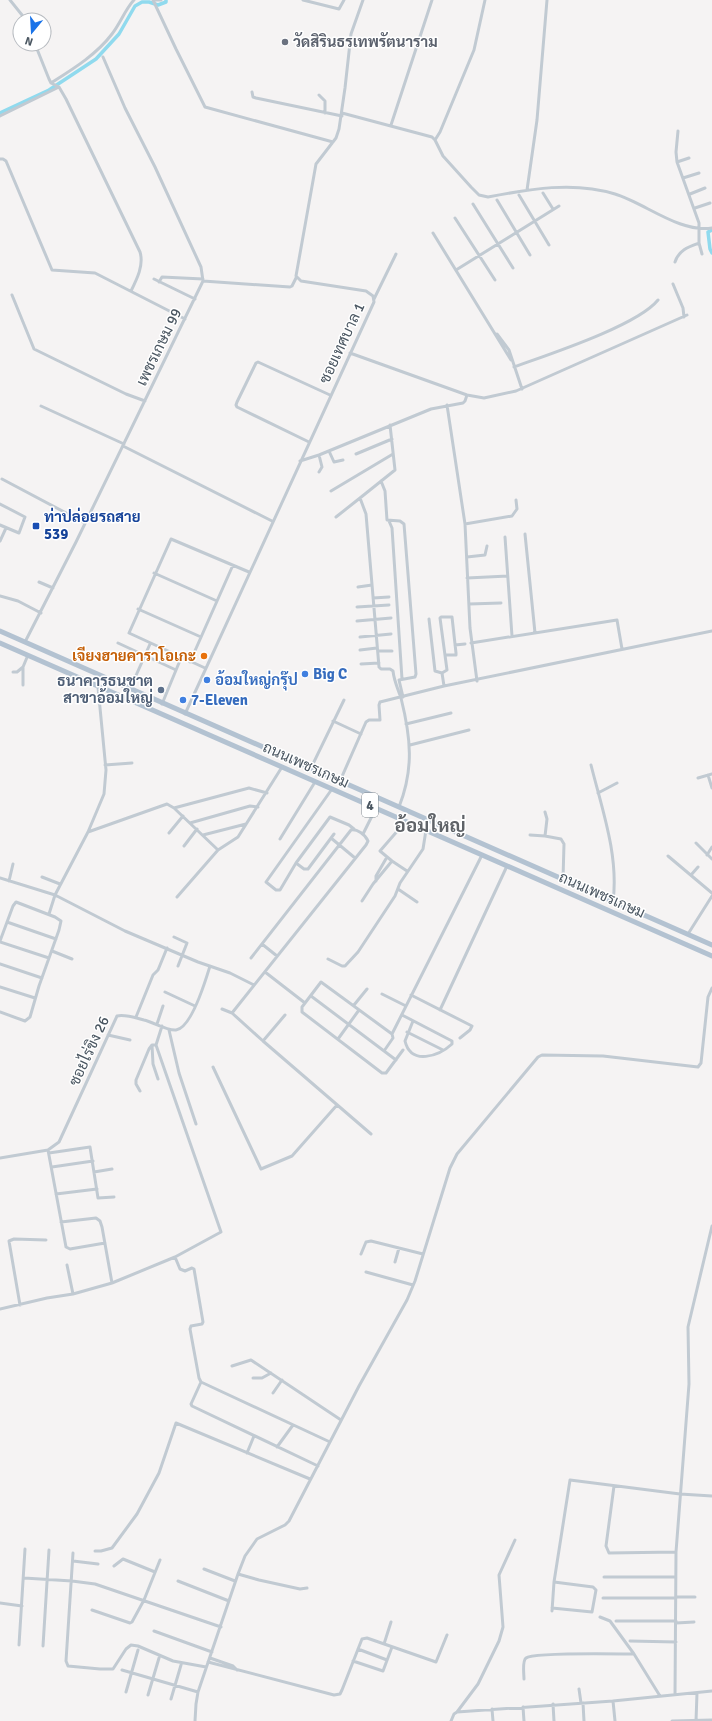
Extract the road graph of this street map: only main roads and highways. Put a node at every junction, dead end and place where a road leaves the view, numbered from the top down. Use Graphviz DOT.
graph roads {
  1 [pos="0,631"];
  2 [pos="14,638"];
  3 [pos="25,642"];
  4 [pos="0,643"];
  5 [pos="10,647"];
  6 [pos="17,650"];
  7 [pos="712,945"];
  8 [pos="712,956"];
  1 -- 2 [label="main road, ถนนเพชรเกษม"];
  2 -- 3 [label="main road, ถนนเพชรเกษม"];
  2 -- 5 [label="main road"];
  3 -- 6 [label="main road"];
  3 -- 7 [label="main road, ถนนเพชรเกษม / 4"];
  4 -- 5 [label="main road, ถนนเพชรเกษม"];
  5 -- 6 [label="main road, ถนนเพชรเกษม"];
  6 -- 8 [label="main road, ถนนเพชรเกษม / 4"];
}
